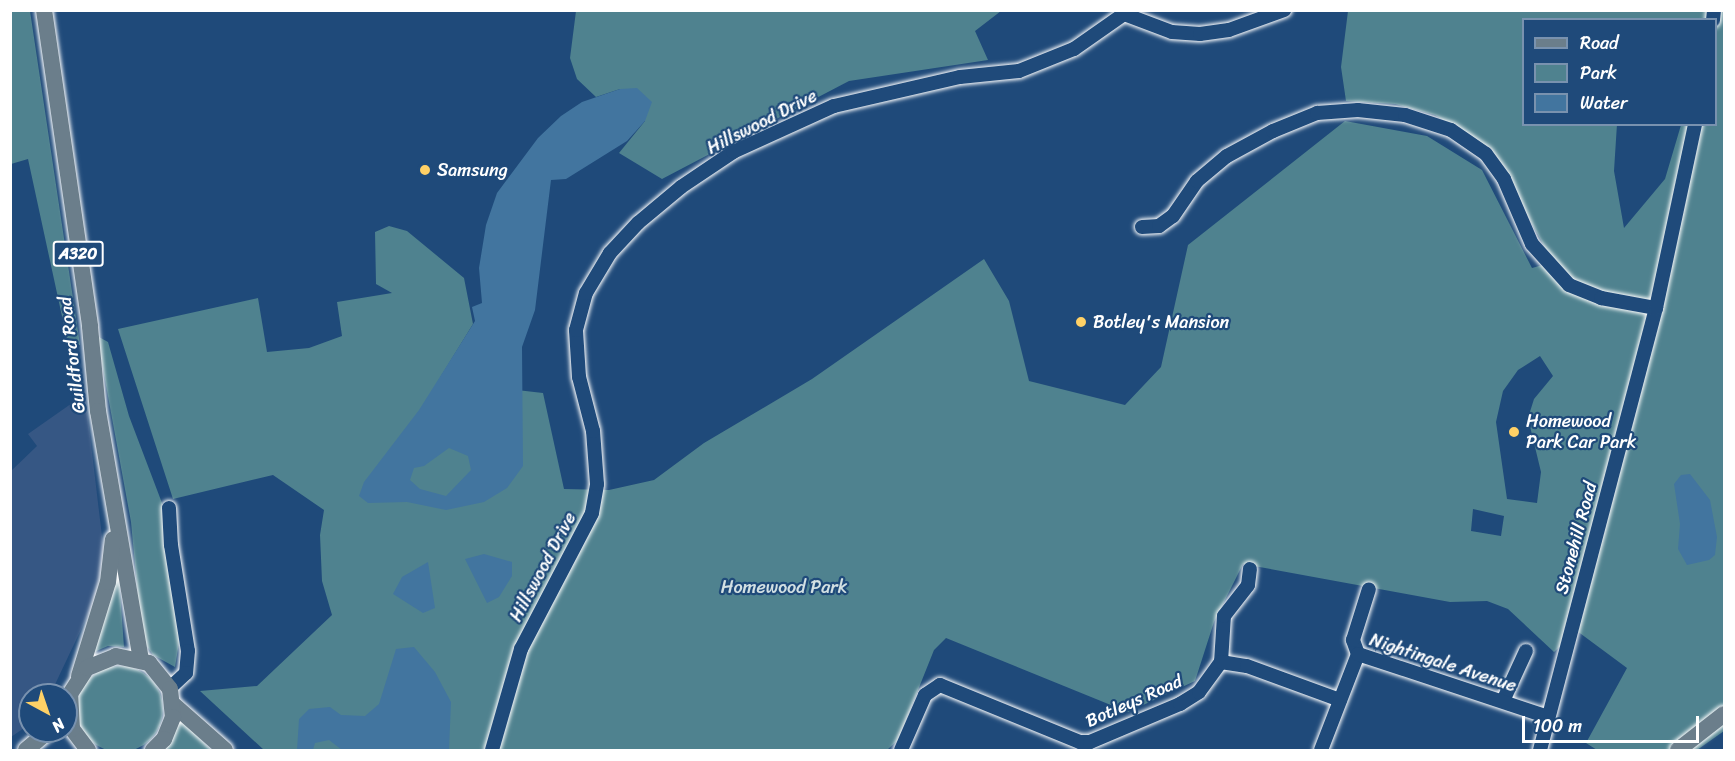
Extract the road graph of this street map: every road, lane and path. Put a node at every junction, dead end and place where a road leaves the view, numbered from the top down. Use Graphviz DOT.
graph roads {
  1 [pos="44,10"];
  2 [pos="1284,10"];
  3 [pos="1695,126"];
  4 [pos="1142,227"];
  5 [pos="1656,308"];
  6 [pos="170,508"];
  7 [pos="114,518"];
  8 [pos="1250,569"];
  9 [pos="1369,589"];
  10 [pos="1526,651"];
  11 [pos="1358,654"];
  12 [pos="141,660"];
  13 [pos="1221,662"];
  14 [pos="80,676"];
  15 [pos="77,683"];
  16 [pos="170,688"];
  17 [pos="1340,700"];
  18 [pos="1503,701"];
  19 [pos="174,705"];
  20 [pos="1725,714"];
  21 [pos="1548,717"];
  22 [pos="78,737"];
  23 [pos="88,750"];
  24 [pos="153,750"];
  25 [pos="225,750"];
  26 [pos="492,750"];
  27 [pos="901,750"];
  28 [pos="1321,750"];
  29 [pos="1540,750"];
  30 [pos="1678,750"];
  1 -- 7 [label="main road, Guildford Road / A320"];
  2 -- 26 [label="street, Hillswood Drive"];
  3 -- 5 [label="street, Stonehill Road"];
  4 -- 5 [label="street"];
  5 -- 21 [label="street, Stonehill Road"];
  6 -- 16 [label="street"];
  7 -- 12 [label="main road, Guildford Road / A320"];
  7 -- 14 [label="main road, Guildford Road / A320"];
  8 -- 13 [label="street"];
  9 -- 11 [label="street"];
  10 -- 18 [label="street"];
  11 -- 17 [label="street, Nightingale Avenue"];
  11 -- 18 [label="street, Nightingale Avenue"];
  12 -- 14 [label="main road"];
  12 -- 16 [label="main road"];
  13 -- 17 [label="street"];
  13 -- 27 [label="street, Botleys Road"];
  14 -- 15 [label="main road, A320"];
  16 -- 19 [label="main road"];
  17 -- 28 [label="street, Nightingale Avenue"];
  18 -- 21 [label="street, Nightingale Avenue"];
  19 -- 24 [label="main road"];
  19 -- 25 [label="main road"];
  20 -- 30 [label="main road"];
  21 -- 29 [label="street, Stonehill Road"];
  22 -- 23 [label="main road, A320"];
}
